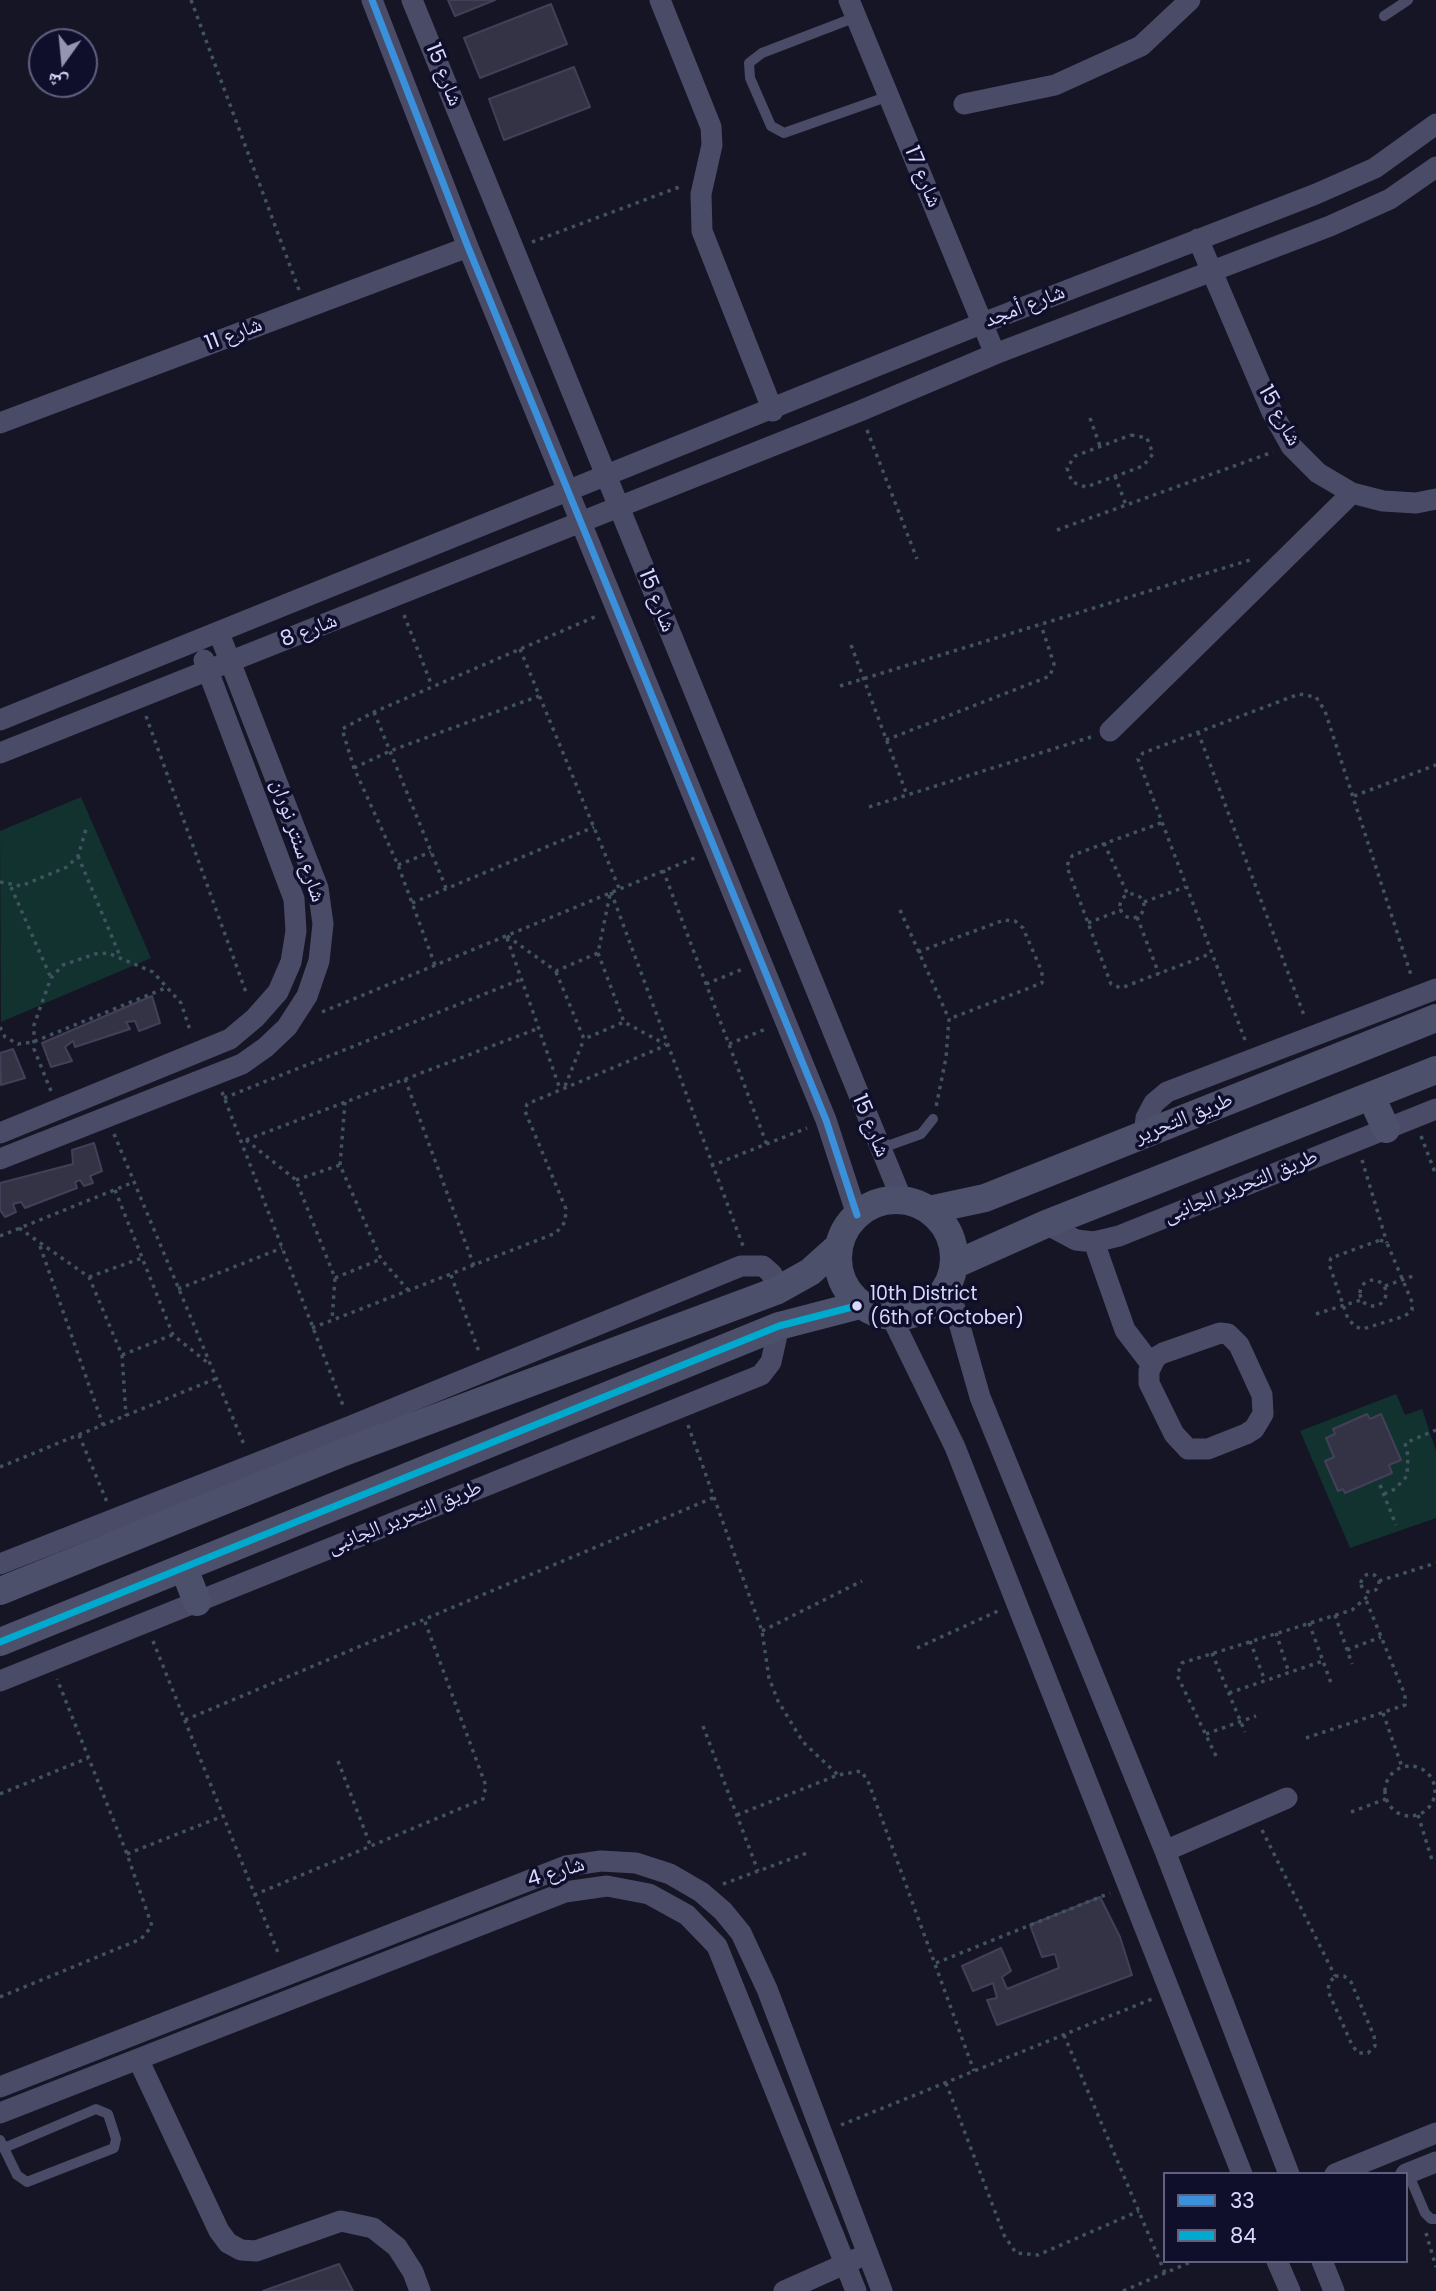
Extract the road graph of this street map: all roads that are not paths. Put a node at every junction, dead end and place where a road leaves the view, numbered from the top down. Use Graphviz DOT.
graph roads {
  1 [pos="372,0"];
  2 [pos="412,0"];
  3 [pos="660,0"];
  4 [pos="1190,0"];
  5 [pos="1408,0"];
  6 [pos="852,8"];
  7 [pos="1384,16"];
  8 [pos="889,96"];
  9 [pos="964,104"];
  10 [pos="1436,124"];
  11 [pos="1436,167"];
  12 [pos="1198,239"];
  13 [pos="468,247"];
  14 [pos="1211,270"];
  15 [pos="983,323"];
  16 [pos="995,354"];
  17 [pos="773,411"];
  18 [pos="0,423"];
  19 [pos="606,477"];
  20 [pos="1352,492"];
  21 [pos="568,493"];
  22 [pos="1436,499"];
  23 [pos="618,508"];
  24 [pos="581,522"];
  25 [pos="219,633"];
  26 [pos="197,642"];
  27 [pos="231,662"];
  28 [pos="209,671"];
  29 [pos="0,720"];
  30 [pos="1110,731"];
  31 [pos="2,748"];
  32 [pos="1427,993"];
  33 [pos="1436,1018"];
  34 [pos="1436,1070"];
  35 [pos="1371,1096"];
  36 [pos="1436,1109"];
  37 [pos="933,1119"];
  38 [pos="1386,1129"];
  39 [pos="0,1133"];
  40 [pos="1144,1135"];
  41 [pos="879,1149"];
  42 [pos="0,1159"];
  43 [pos="902,1200"];
  44 [pos="929,1210"];
  45 [pos="857,1215"];
  46 [pos="1045,1224"];
  47 [pos="1094,1242"];
  48 [pos="839,1246"];
  49 [pos="951,1274"];
  50 [pos="776,1291"];
  51 [pos="860,1305"];
  52 [pos="891,1316"];
  53 [pos="779,1326"];
  54 [pos="1151,1364"];
  55 [pos="310,1454"];
  56 [pos="0,1564"];
  57 [pos="184,1568"];
  58 [pos="0,1591"];
  59 [pos="198,1602"];
  60 [pos="0,1642"];
  61 [pos="0,1681"];
  62 [pos="1287,1798"];
  63 [pos="1165,1851"];
  64 [pos="138,2059"];
  65 [pos="0,2087"];
  66 [pos="0,2113"];
  67 [pos="1436,2133"];
  68 [pos="2,2144"];
  69 [pos="1436,2162"];
  70 [pos="1241,2172"];
  71 [pos="1288,2172"];
  72 [pos="1340,2172"];
  73 [pos="1408,2173"];
  74 [pos="1408,2175"];
  75 [pos="1433,2219"];
  76 [pos="868,2255"];
  77 [pos="1279,2263"];
  78 [pos="1323,2263"];
  79 [pos="845,2264"];
  80 [pos="420,2291"];
  81 [pos="784,2291"];
  82 [pos="856,2291"];
  83 [pos="882,2291"];
  84 [pos="1290,2291"];
  85 [pos="1334,2291"];
  1 -- 13 [label="street, شارع 15"];
  2 -- 19 [label="street, شارع 15"];
  3 -- 17 [label="street"];
  4 -- 9 [label="street"];
  5 -- 7 [label="lane"];
  6 -- 8 [label="street, شارع 17"];
  6 -- 8 [label="lane"];
  8 -- 15 [label="street, شارع 17"];
  10 -- 12 [label="street, شارع أمجد"];
  11 -- 14 [label="street, شارع أمجد"];
  12 -- 14 [label="street, شارع 15"];
  12 -- 15 [label="street, شارع أمجد"];
  13 -- 18 [label="street, شارع 11"];
  13 -- 21 [label="street, شارع 15"];
  14 -- 16 [label="street, شارع أمجد"];
  14 -- 20 [label="street, شارع 15"];
  15 -- 16 [label="street, شارع 17"];
  15 -- 17 [label="street, شارع أمجد"];
  16 -- 23 [label="street, شارع أمجد"];
  17 -- 19 [label="street, شارع أمجد"];
  19 -- 21 [label="street, شارع 8"];
  19 -- 23 [label="street, شارع 15"];
  20 -- 22 [label="street, شارع 15"];
  20 -- 30 [label="street"];
  21 -- 24 [label="street, شارع 15"];
  21 -- 25 [label="street, شارع 8"];
  23 -- 24 [label="street, شارع 8"];
  23 -- 41 [label="street, شارع 15"];
  24 -- 27 [label="street, شارع 8"];
  24 -- 45 [label="street, شارع 15"];
  25 -- 26 [label="street, شارع 8"];
  25 -- 27 [label="street, شارع سنتر نوران"];
  26 -- 28 [label="street, شارع سنتر نوران"];
  26 -- 29 [label="street, شارع 8"];
  27 -- 28 [label="street, شارع 8"];
  27 -- 42 [label="street, شارع سنتر نوران"];
  28 -- 31 [label="street, شارع 8"];
  28 -- 39 [label="street, شارع سنتر نوران"];
  32 -- 40 [label="street"];
  33 -- 40 [label="street, طريق التحرير"];
  34 -- 35 [label="street"];
  35 -- 38 [label="street"];
  35 -- 46 [label="street"];
  36 -- 38 [label="street, طريق التحرير الجانبى"];
  37 -- 41 [label="lane"];
  38 -- 47 [label="street, طريق التحرير الجانبى"];
  40 -- 44 [label="street, طريق التحرير"];
  41 -- 43 [label="street, شارع 15"];
  43 -- 44 [label="street"];
  43 -- 45 [label="street"];
  44 -- 49 [label="street"];
  45 -- 48 [label="street"];
  46 -- 47 [label="street"];
  46 -- 49 [label="street"];
  47 -- 54 [label="street"];
  48 -- 50 [label="street"];
  48 -- 51 [label="street"];
  49 -- 52 [label="street"];
  49 -- 63 [label="street"];
  50 -- 55 [label="street"];
  50 -- 55 [label="street"];
  51 -- 52 [label="street"];
  51 -- 53 [label="street"];
  52 -- 70 [label="street"];
  53 -- 57 [label="street"];
  53 -- 59 [label="street, طريق التحرير الجانبى"];
  54 -- 54 [label="street"];
  55 -- 56 [label="street"];
  55 -- 58 [label="street"];
  57 -- 59 [label="street"];
  57 -- 60 [label="street"];
  59 -- 61 [label="street, طريق التحرير الجانبى"];
  62 -- 63 [label="street"];
  63 -- 71 [label="street"];
  64 -- 66 [label="street, شارع 4"];
  64 -- 79 [label="street, شارع 4"];
  64 -- 80 [label="street"];
  65 -- 76 [label="street, شارع 4"];
  67 -- 72 [label="street"];
  68 -- 68 [label="lane"];
  69 -- 73 [label="street"];
  74 -- 75 [label="lane"];
  76 -- 79 [label="street"];
  76 -- 83 [label="street, شارع 4"];
  77 -- 84 [label="street"];
  78 -- 85 [label="street"];
  79 -- 81 [label="street"];
  79 -- 82 [label="street, شارع 4"];
}
